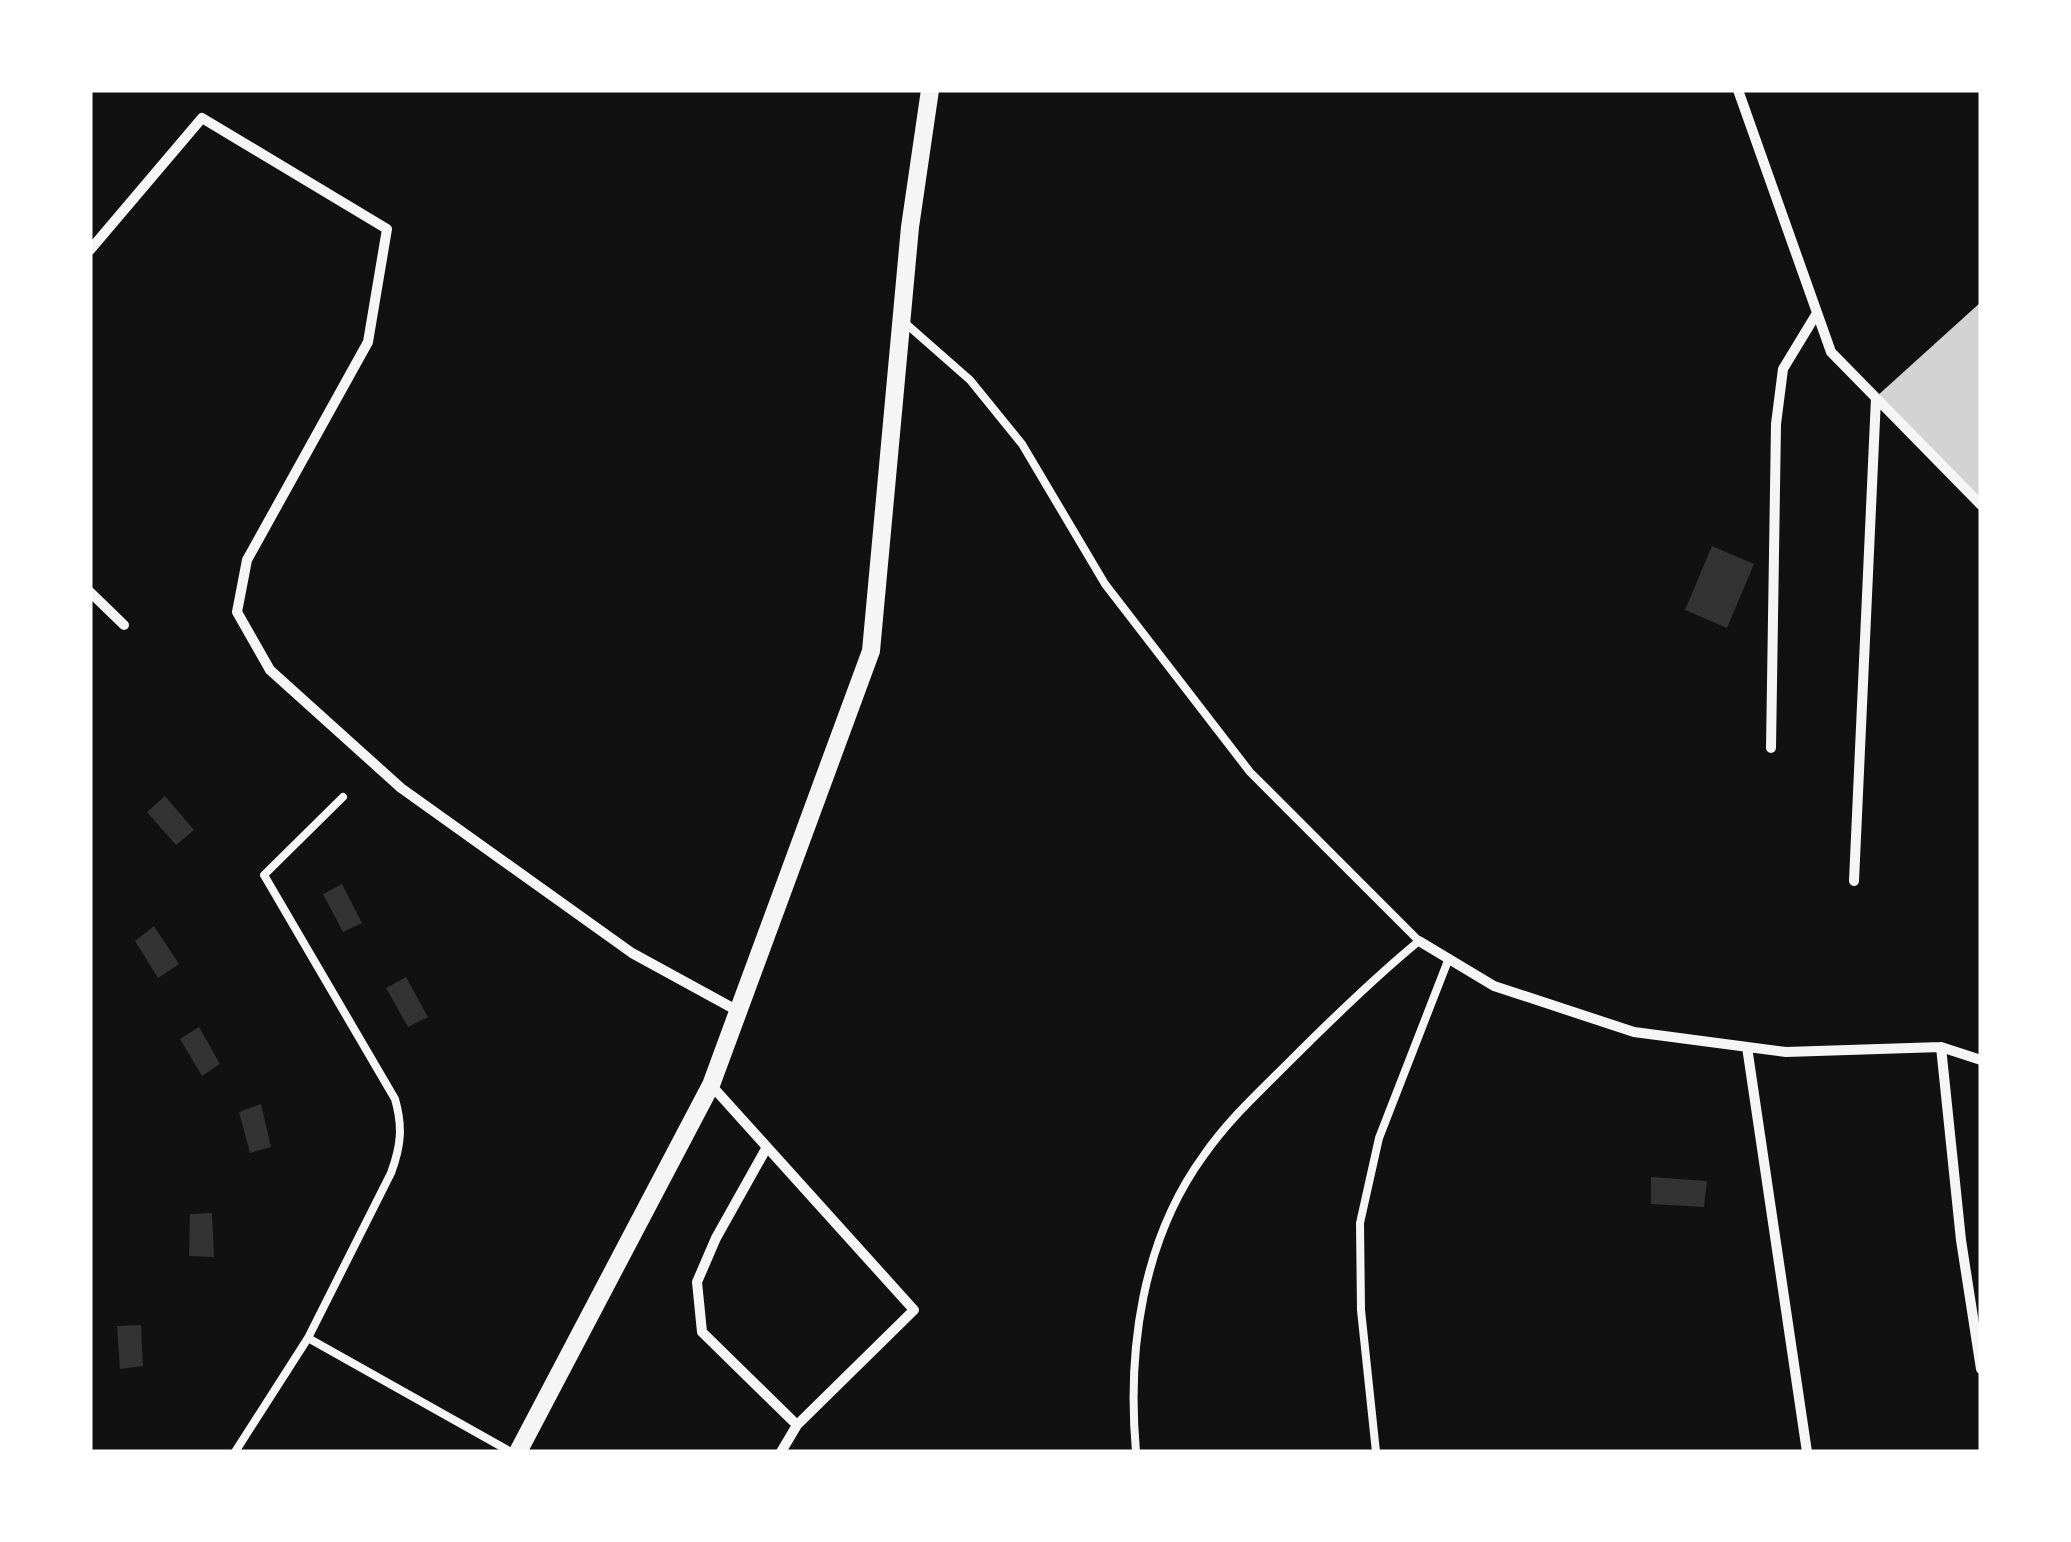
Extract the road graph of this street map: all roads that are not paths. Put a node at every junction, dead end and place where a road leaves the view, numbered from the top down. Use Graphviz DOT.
graph roads {
  1 [pos="930,90"];
  2 [pos="1738,90"];
  3 [pos="90,250"];
  4 [pos="1817,313"];
  5 [pos="901,320"];
  6 [pos="1876,397"];
  7 [pos="1981,505"];
  8 [pos="90,592"];
  9 [pos="124,625"];
  10 [pos="1771,748"];
  11 [pos="343,797"];
  12 [pos="1854,881"];
  13 [pos="1419,940"];
  14 [pos="1448,958"];
  15 [pos="738,1011"];
  16 [pos="1747,1047"];
  17 [pos="1941,1047"];
  18 [pos="1981,1060"];
  19 [pos="711,1085"];
  20 [pos="767,1147"];
  21 [pos="308,1338"];
  22 [pos="1981,1369"];
  23 [pos="798,1425"];
  24 [pos="235,1452"];
  25 [pos="515,1452"];
  26 [pos="781,1452"];
  27 [pos="1136,1452"];
  28 [pos="1376,1452"];
  29 [pos="1806,1452"];
  1 -- 5 [label="street"];
  2 -- 4 [label="street"];
  3 -- 15 [label="street"];
  4 -- 6 [label="street"];
  4 -- 10 [label="street"];
  5 -- 13 [label="lane"];
  5 -- 15 [label="street"];
  6 -- 7 [label="street"];
  6 -- 12 [label="street"];
  8 -- 9 [label="street"];
  11 -- 21 [label="lane"];
  13 -- 14 [label="street"];
  13 -- 27 [label="lane"];
  14 -- 16 [label="street"];
  14 -- 28 [label="lane"];
  15 -- 19 [label="street"];
  16 -- 17 [label="street"];
  16 -- 29 [label="street"];
  17 -- 18 [label="street"];
  17 -- 22 [label="street"];
  19 -- 20 [label="street"];
  19 -- 25 [label="street"];
  20 -- 23 [label="street"];
  20 -- 23 [label="street"];
  21 -- 24 [label="lane"];
  21 -- 25 [label="lane"];
  23 -- 26 [label="street"];
}
